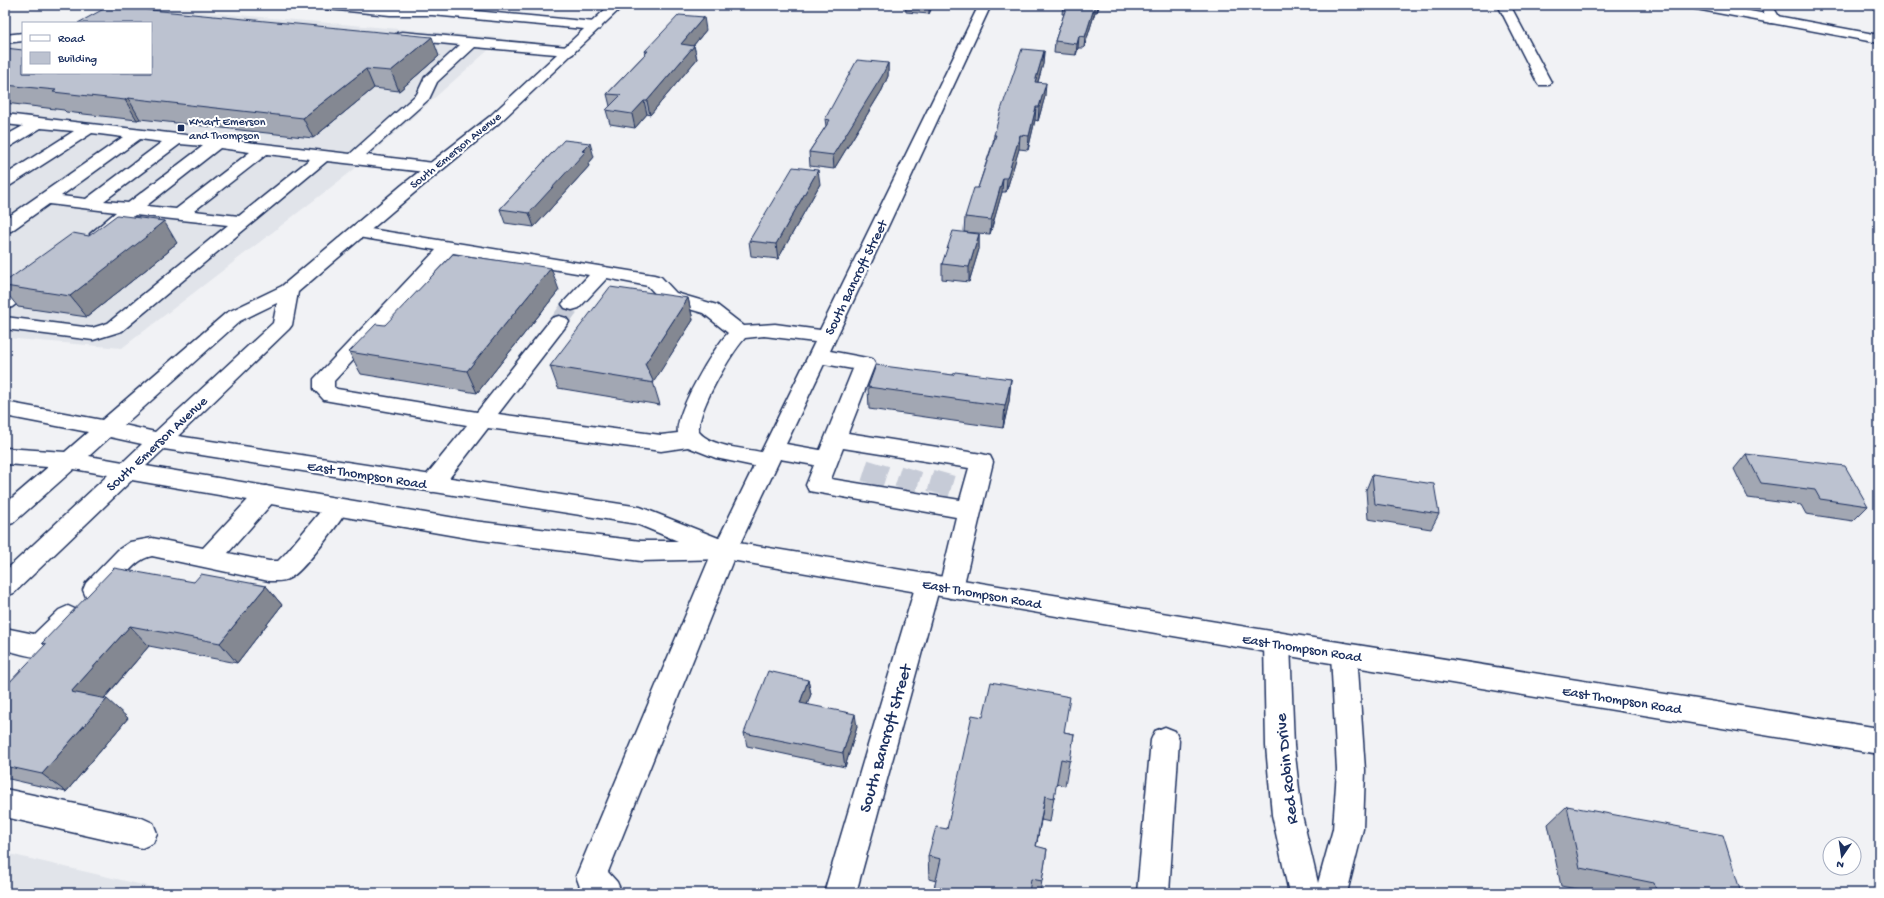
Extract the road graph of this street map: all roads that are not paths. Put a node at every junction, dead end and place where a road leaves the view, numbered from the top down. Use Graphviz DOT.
graph roads {
  1 [pos="327,5"];
  2 [pos="618,5"];
  3 [pos="985,5"];
  4 [pos="1504,5"];
  5 [pos="1696,5"];
  6 [pos="1766,5"];
  7 [pos="435,8"];
  8 [pos="1774,20"];
  9 [pos="595,26"];
  10 [pos="388,35"];
  11 [pos="22,37"];
  12 [pos="5,39"];
  13 [pos="1879,39"];
  14 [pos="472,42"];
  15 [pos="568,51"];
  16 [pos="1544,82"];
  17 [pos="5,118"];
  18 [pos="38,123"];
  19 [pos="88,129"];
  20 [pos="137,134"];
  21 [pos="176,139"];
  22 [pos="5,143"];
  23 [pos="217,143"];
  24 [pos="263,149"];
  25 [pos="324,156"];
  26 [pos="353,159"];
  27 [pos="434,168"];
  28 [pos="5,182"];
  29 [pos="46,199"];
  30 [pos="90,204"];
  31 [pos="133,209"];
  32 [pos="179,215"];
  33 [pos="243,222"];
  34 [pos="5,227"];
  35 [pos="358,232"];
  36 [pos="88,242"];
  37 [pos="450,247"];
  38 [pos="50,270"];
  39 [pos="603,272"];
  40 [pos="289,290"];
  41 [pos="5,303"];
  42 [pos="572,304"];
  43 [pos="559,322"];
  44 [pos="5,323"];
  45 [pos="741,333"];
  46 [pos="827,337"];
  47 [pos="817,356"];
  48 [pos="5,409"];
  49 [pos="483,420"];
  50 [pos="106,428"];
  51 [pos="158,440"];
  52 [pos="693,440"];
  53 [pos="831,449"];
  54 [pos="5,456"];
  55 [pos="770,456"];
  56 [pos="69,460"];
  57 [pos="126,470"];
  58 [pos="432,484"];
  59 [pos="266,495"];
  60 [pos="337,507"];
  61 [pos="969,510"];
  62 [pos="5,517"];
  63 [pos="725,550"];
  64 [pos="208,559"];
  65 [pos="5,586"];
  66 [pos="940,586"];
  67 [pos="5,639"];
  68 [pos="1277,643"];
  69 [pos="1344,654"];
  70 [pos="1165,740"];
  71 [pos="1879,741"];
  72 [pos="5,803"];
  73 [pos="142,833"];
  74 [pos="606,893"];
  75 [pos="840,893"];
  76 [pos="1153,893"];
  77 [pos="1305,893"];
  78 [pos="1330,893"];
  1 -- 7 [label="main road"];
  2 -- 9 [label="main road, South Emerson Avenue"];
  3 -- 46 [label="main road, South Bancroft Street"];
  4 -- 16 [label="main road"];
  5 -- 8 [label="main road"];
  6 -- 8 [label="main road"];
  7 -- 9 [label="main road"];
  8 -- 13 [label="main road"];
  9 -- 15 [label="main road, South Emerson Avenue"];
  10 -- 14 [label="main road"];
  11 -- 12 [label="main road"];
  14 -- 15 [label="main road"];
  14 -- 26 [label="main road"];
  15 -- 27 [label="main road, South Emerson Avenue"];
  17 -- 18 [label="main road"];
  18 -- 19 [label="main road"];
  18 -- 22 [label="main road"];
  19 -- 20 [label="main road"];
  19 -- 28 [label="main road"];
  20 -- 21 [label="main road"];
  20 -- 29 [label="main road"];
  21 -- 23 [label="main road"];
  21 -- 30 [label="main road"];
  23 -- 24 [label="main road"];
  23 -- 31 [label="main road"];
  24 -- 25 [label="main road"];
  24 -- 32 [label="main road"];
  25 -- 26 [label="main road"];
  25 -- 33 [label="main road"];
  26 -- 27 [label="main road"];
  27 -- 35 [label="main road, South Emerson Avenue"];
  29 -- 30 [label="main road"];
  29 -- 34 [label="main road"];
  30 -- 31 [label="main road"];
  31 -- 32 [label="main road"];
  31 -- 36 [label="main road"];
  32 -- 33 [label="main road"];
  33 -- 44 [label="main road"];
  35 -- 37 [label="main road"];
  35 -- 40 [label="main road, South Emerson Avenue"];
  37 -- 39 [label="main road"];
  37 -- 49 [label="main road"];
  38 -- 41 [label="main road"];
  39 -- 42 [label="main road"];
  39 -- 45 [label="main road"];
  40 -- 50 [label="main road, South Emerson Avenue"];
  40 -- 51 [label="main road, South Emerson Avenue"];
  43 -- 49 [label="main road"];
  45 -- 46 [label="main road"];
  45 -- 52 [label="main road"];
  46 -- 47 [label="main road, South Bancroft Street"];
  47 -- 53 [label="main road"];
  47 -- 55 [label="main road, South Bancroft Street"];
  48 -- 50 [label="main road, East Thompson Road"];
  49 -- 52 [label="main road"];
  49 -- 58 [label="main road"];
  50 -- 51 [label="main road, East Thompson Road"];
  50 -- 56 [label="main road, South Emerson Avenue"];
  51 -- 57 [label="main road, South Emerson Avenue"];
  51 -- 58 [label="main road, East Thompson Road"];
  52 -- 55 [label="main road"];
  53 -- 55 [label="main road"];
  53 -- 61 [label="main road"];
  53 -- 61 [label="main road, South Bancroft Street"];
  54 -- 56 [label="main road, East Thompson Road"];
  55 -- 63 [label="main road, South Bancroft Street"];
  56 -- 57 [label="main road, East Thompson Road"];
  56 -- 62 [label="main road, South Emerson Avenue"];
  57 -- 59 [label="main road, East Thompson Road"];
  57 -- 65 [label="main road, South Emerson Avenue"];
  58 -- 63 [label="main road, East Thompson Road"];
  59 -- 60 [label="main road, East Thompson Road"];
  59 -- 64 [label="main road"];
  60 -- 63 [label="main road, East Thompson Road"];
  60 -- 64 [label="main road"];
  61 -- 66 [label="main road, South Bancroft Street"];
  63 -- 66 [label="main road, East Thompson Road"];
  63 -- 74 [label="main road, South Bancroft Street"];
  64 -- 67 [label="main road"];
  66 -- 68 [label="main road, East Thompson Road"];
  66 -- 75 [label="main road, South Bancroft Street"];
  68 -- 69 [label="main road, East Thompson Road"];
  68 -- 77 [label="main road, Red Robin Drive"];
  69 -- 71 [label="main road, East Thompson Road"];
  69 -- 78 [label="main road"];
  70 -- 76 [label="main road"];
  72 -- 73 [label="main road"];
}
